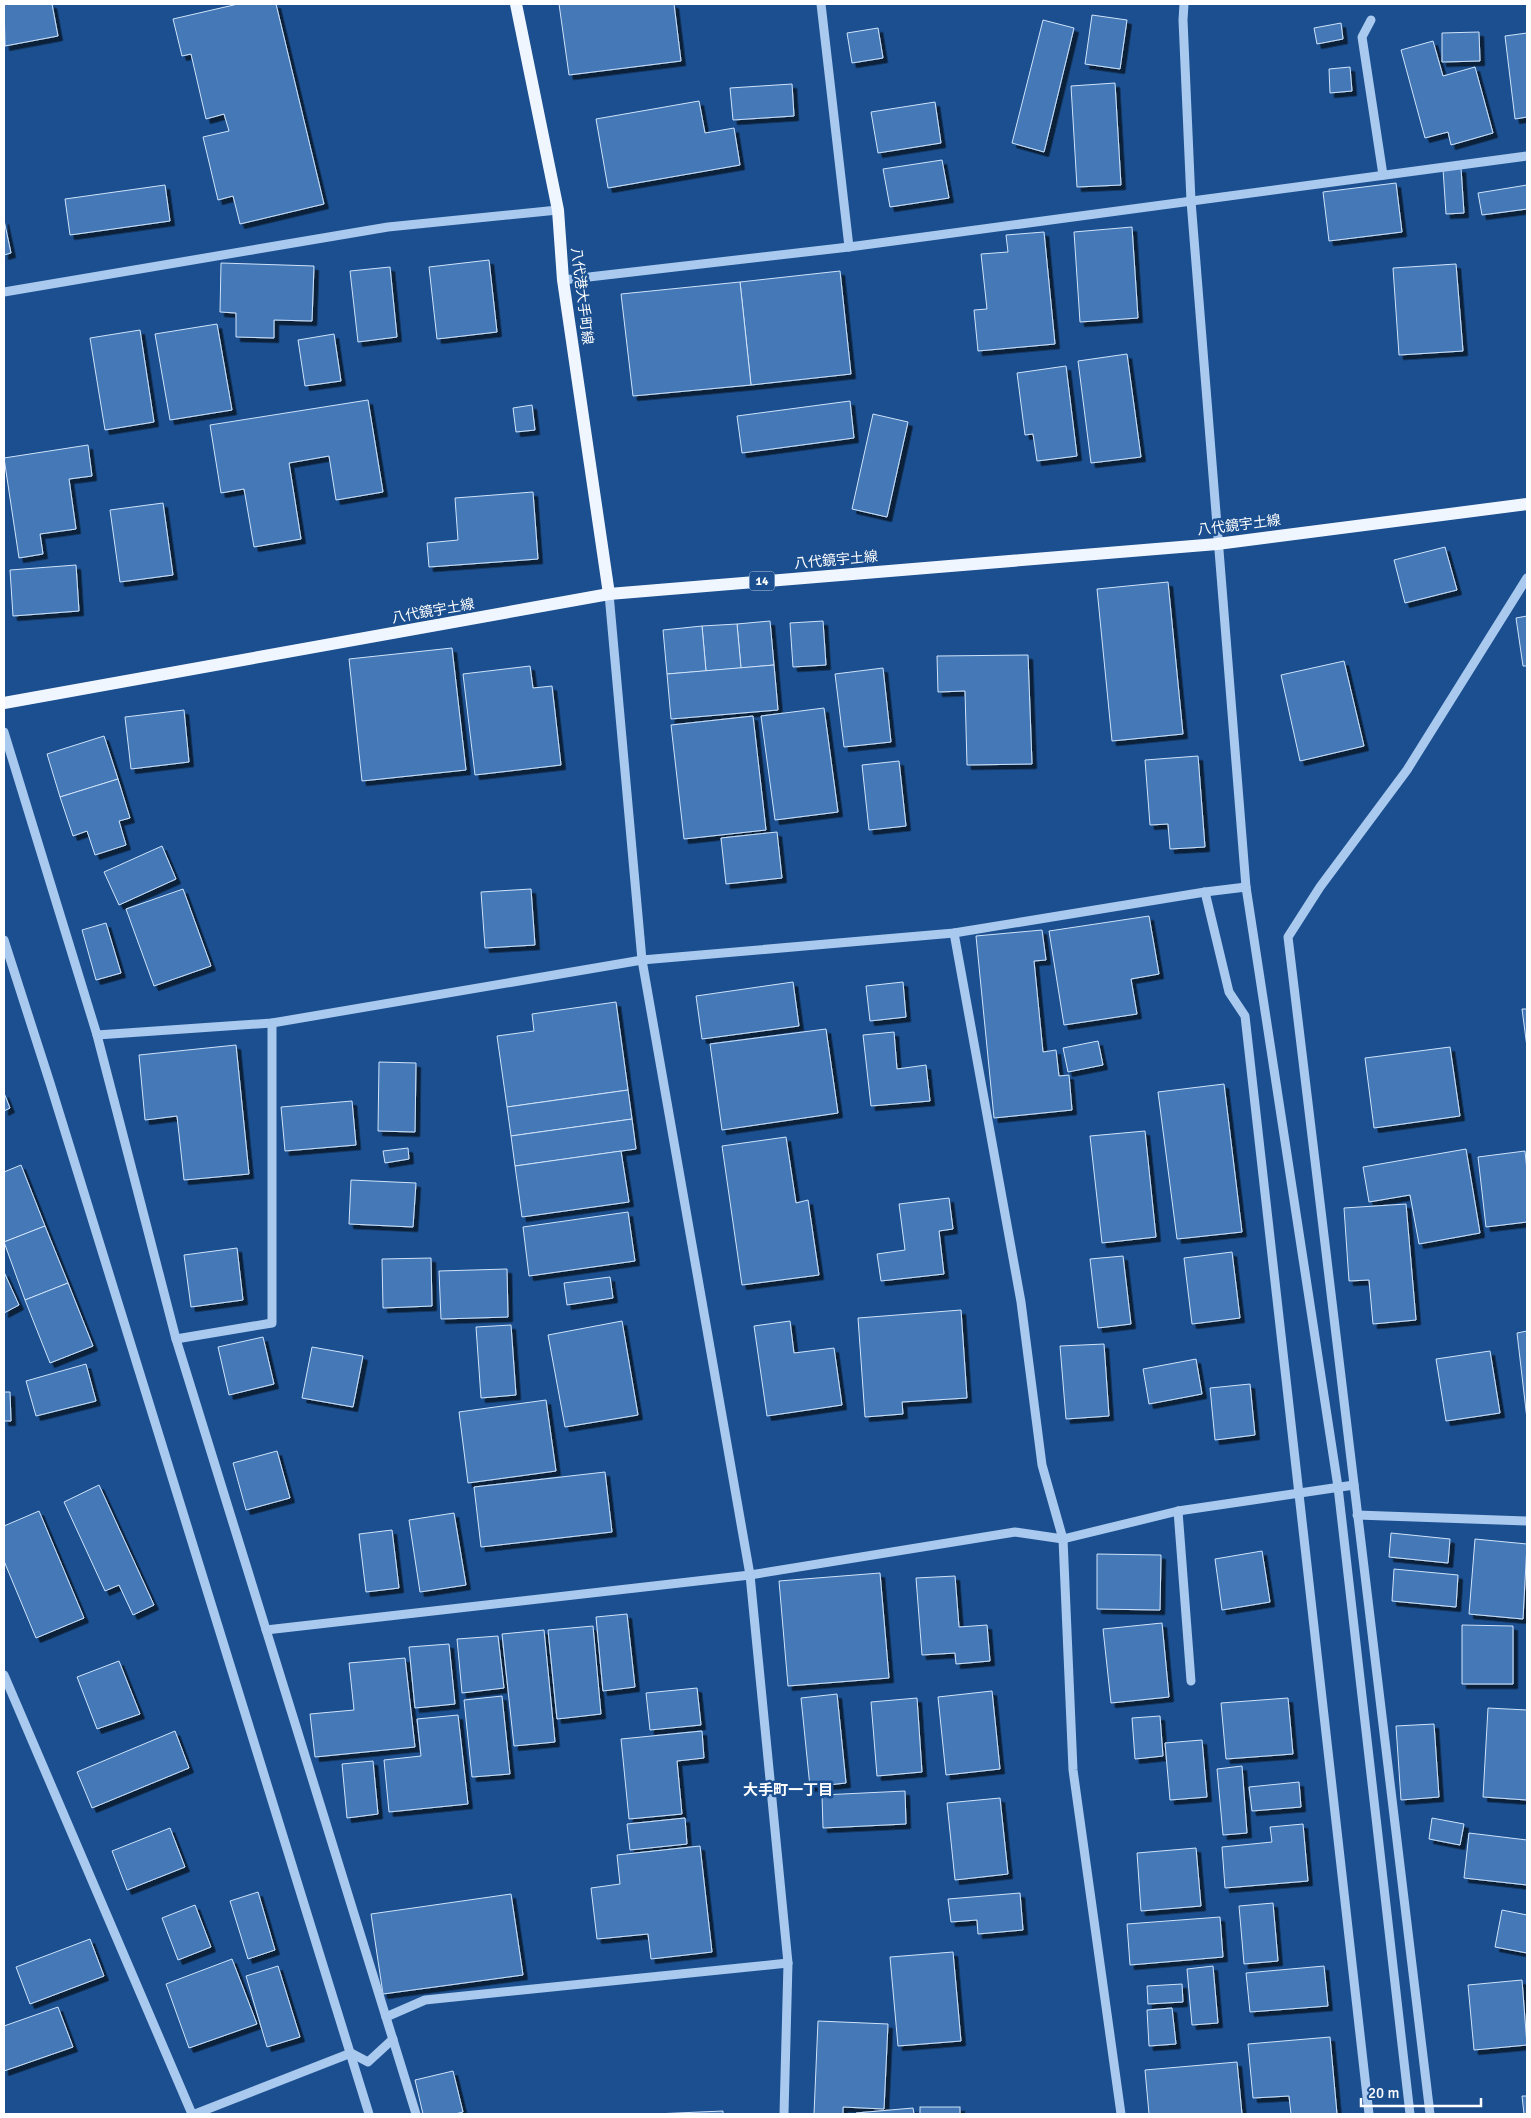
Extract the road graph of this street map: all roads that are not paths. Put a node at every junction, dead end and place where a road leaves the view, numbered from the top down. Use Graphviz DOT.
graph roads {
  1 [pos="516,4"];
  2 [pos="821,4"];
  3 [pos="1184,4"];
  4 [pos="1371,20"];
  5 [pos="1527,156"];
  6 [pos="1383,175"];
  7 [pos="1191,201"];
  8 [pos="558,210"];
  9 [pos="849,247"];
  10 [pos="564,280"];
  11 [pos="4,292"];
  12 [pos="1527,504"];
  13 [pos="1217,544"];
  14 [pos="1527,578"];
  15 [pos="609,594"];
  16 [pos="4,703"];
  17 [pos="4,732"];
  18 [pos="1246,888"];
  19 [pos="1205,892"];
  20 [pos="954,934"];
  21 [pos="4,940"];
  22 [pos="642,960"];
  23 [pos="272,1023"];
  24 [pos="97,1035"];
  25 [pos="176,1339"];
  26 [pos="1354,1485"];
  27 [pos="1338,1487"];
  28 [pos="1298,1492"];
  29 [pos="1178,1511"];
  30 [pos="1357,1514"];
  31 [pos="1527,1521"];
  32 [pos="1063,1539"];
  33 [pos="750,1575"];
  34 [pos="266,1630"];
  35 [pos="4,1675"];
  36 [pos="1191,1681"];
  37 [pos="788,1963"];
  38 [pos="386,2016"];
  39 [pos="393,2039"];
  40 [pos="351,2053"];
  41 [pos="194,2114"];
  42 [pos="369,2114"];
  43 [pos="416,2114"];
  44 [pos="784,2114"];
  45 [pos="1121,2114"];
  46 [pos="1369,2114"];
  47 [pos="1410,2114"];
  48 [pos="1430,2114"];
  1 -- 8 [label="main road, 八代港大手町線"];
  2 -- 9 [label="street"];
  3 -- 7 [label="street"];
  4 -- 6 [label="street"];
  5 -- 6 [label="street"];
  6 -- 7 [label="street"];
  7 -- 9 [label="street"];
  7 -- 13 [label="street"];
  8 -- 10 [label="main road, 八代港大手町線"];
  8 -- 11 [label="street"];
  9 -- 10 [label="street"];
  10 -- 15 [label="main road, 八代港大手町線"];
  12 -- 13 [label="main road, 八代鏡宇土線 / 14"];
  13 -- 15 [label="main road, 八代鏡宇土線 / 14"];
  13 -- 18 [label="street"];
  14 -- 26 [label="street"];
  15 -- 16 [label="main road, 八代鏡宇土線 / 14"];
  15 -- 22 [label="street"];
  17 -- 24 [label="street"];
  18 -- 19 [label="street"];
  18 -- 27 [label="street"];
  19 -- 20 [label="street"];
  19 -- 28 [label="street"];
  20 -- 22 [label="street"];
  20 -- 32 [label="street"];
  21 -- 40 [label="street"];
  22 -- 23 [label="street"];
  22 -- 33 [label="street"];
  23 -- 24 [label="street"];
  23 -- 25 [label="street"];
  24 -- 25 [label="street"];
  25 -- 34 [label="street"];
  26 -- 27 [label="street"];
  26 -- 30 [label="street"];
  27 -- 28 [label="street"];
  27 -- 47 [label="street"];
  28 -- 29 [label="street"];
  28 -- 46 [label="street"];
  29 -- 32 [label="street"];
  29 -- 36 [label="street"];
  30 -- 31 [label="street"];
  30 -- 48 [label="street"];
  32 -- 33 [label="street"];
  32 -- 45 [label="street"];
  33 -- 34 [label="street"];
  33 -- 37 [label="street"];
  34 -- 38 [label="street"];
  35 -- 41 [label="street"];
  37 -- 38 [label="street"];
  37 -- 44 [label="street"];
  38 -- 39 [label="street"];
  39 -- 40 [label="street"];
  39 -- 43 [label="street"];
  40 -- 41 [label="street"];
  40 -- 42 [label="street"];
}
